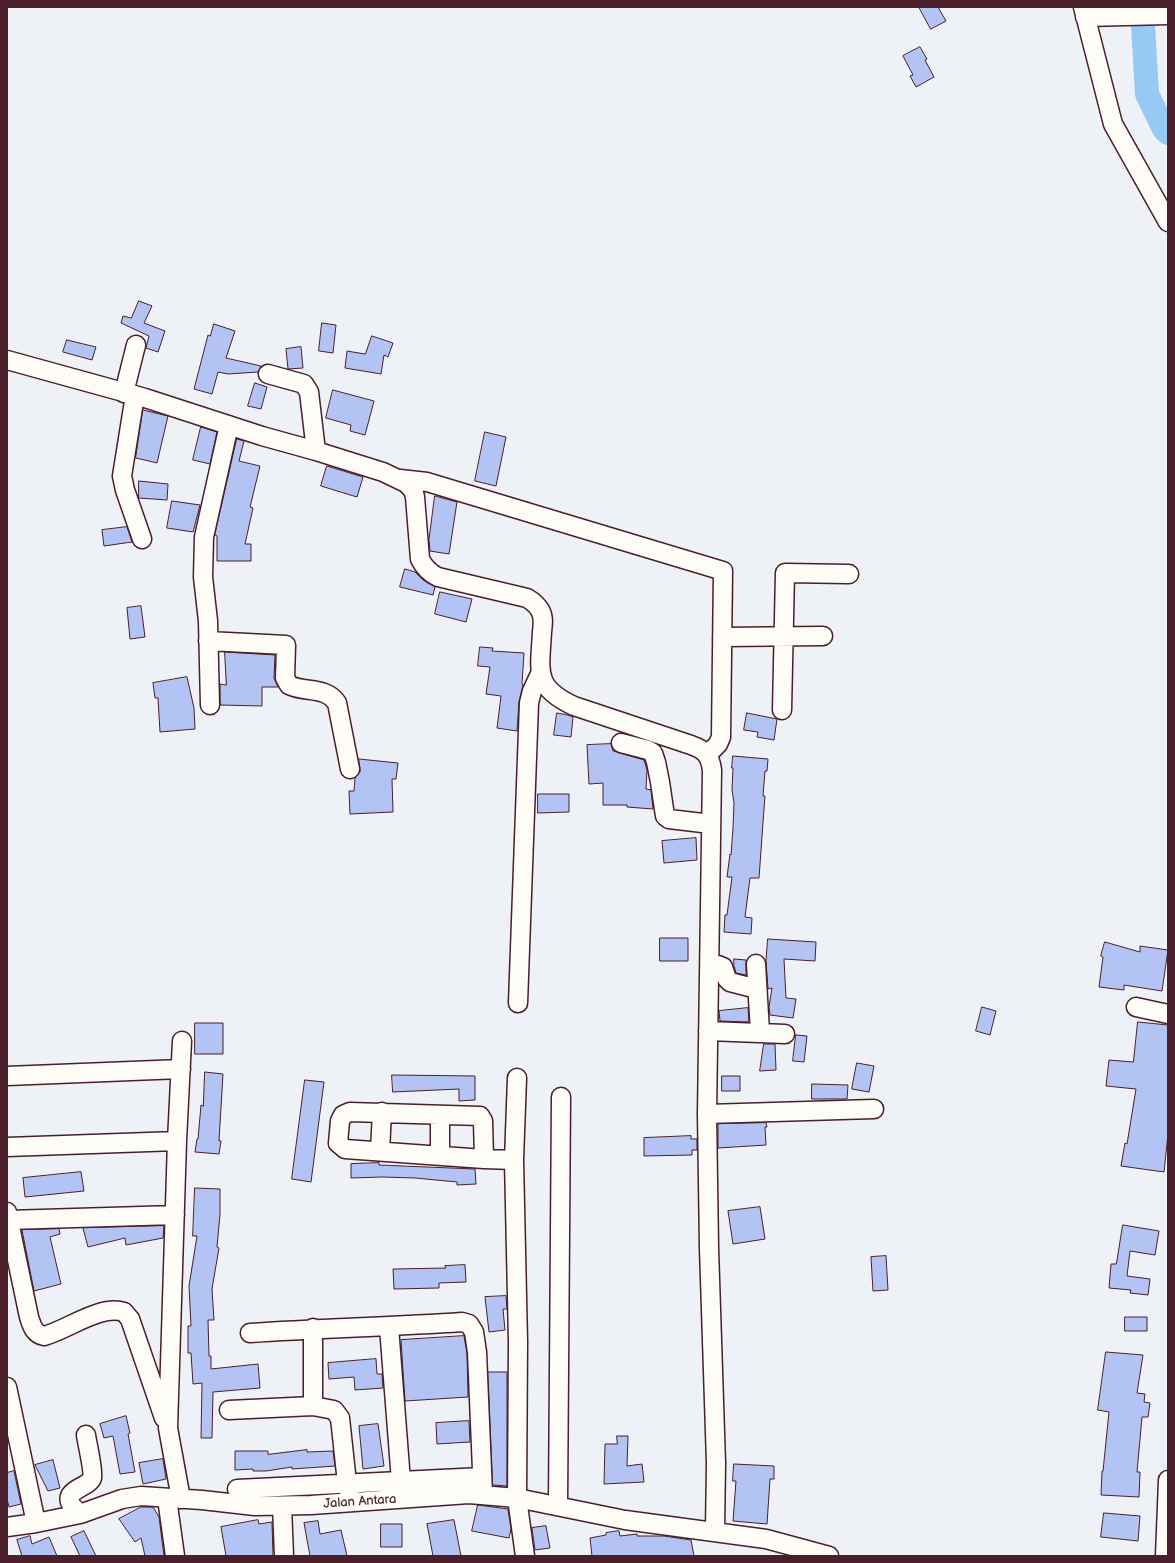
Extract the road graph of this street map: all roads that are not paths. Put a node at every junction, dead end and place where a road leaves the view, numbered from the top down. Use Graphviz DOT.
graph roads {
  1 [pos="1084,12"];
  2 [pos="1167,15"];
  3 [pos="1168,222"];
  4 [pos="136,345"];
  5 [pos="7,360"];
  6 [pos="268,374"];
  7 [pos="130,394"];
  8 [pos="229,425"];
  9 [pos="316,451"];
  10 [pos="400,479"];
  11 [pos="142,539"];
  12 [pos="849,574"];
  13 [pos="722,636"];
  14 [pos="784,636"];
  15 [pos="824,636"];
  16 [pos="208,641"];
  17 [pos="540,674"];
  18 [pos="210,705"];
  19 [pos="782,710"];
  20 [pos="621,743"];
  21 [pos="707,755"];
  22 [pos="350,769"];
  23 [pos="711,824"];
  24 [pos="756,964"];
  25 [pos="710,966"];
  26 [pos="757,989"];
  27 [pos="518,1003"];
  28 [pos="1136,1007"];
  29 [pos="1168,1014"];
  30 [pos="708,1032"];
  31 [pos="760,1032"];
  32 [pos="785,1034"];
  33 [pos="182,1041"];
  34 [pos="181,1069"];
  35 [pos="7,1076"];
  36 [pos="517,1078"];
  37 [pos="561,1097"];
  38 [pos="874,1109"];
  39 [pos="382,1112"];
  40 [pos="707,1114"];
  41 [pos="440,1115"];
  42 [pos="177,1141"];
  43 [pos="7,1148"];
  44 [pos="380,1151"];
  45 [pos="440,1156"];
  46 [pos="484,1159"];
  47 [pos="514,1160"];
  48 [pos="176,1215"];
  49 [pos="8,1216"];
  50 [pos="389,1327"];
  51 [pos="313,1328"];
  52 [pos="250,1333"];
  53 [pos="7,1387"];
  54 [pos="313,1406"];
  55 [pos="229,1410"];
  56 [pos="168,1428"];
  57 [pos="86,1434"];
  58 [pos="1168,1480"];
  59 [pos="401,1481"];
  60 [pos="347,1483"];
  61 [pos="483,1486"];
  62 [pos="237,1489"];
  63 [pos="174,1498"];
  64 [pos="517,1498"];
  65 [pos="352,1502"];
  66 [pos="558,1505"];
  67 [pos="282,1506"];
  68 [pos="80,1514"];
  69 [pos="36,1523"];
  70 [pos="7,1527"];
  71 [pos="715,1531"];
  72 [pos="175,1556"];
  73 [pos="284,1556"];
  74 [pos="525,1556"];
  75 [pos="829,1556"];
  76 [pos="1165,1556"];
  1 -- 2 [label="street"];
  1 -- 3 [label="street"];
  4 -- 7 [label="street"];
  5 -- 7 [label="street"];
  6 -- 9 [label="street"];
  7 -- 8 [label="street"];
  7 -- 11 [label="street"];
  8 -- 9 [label="street"];
  8 -- 16 [label="street"];
  9 -- 10 [label="street"];
  10 -- 13 [label="street"];
  10 -- 17 [label="street"];
  12 -- 14 [label="street"];
  13 -- 14 [label="street"];
  13 -- 21 [label="street"];
  14 -- 15 [label="street"];
  14 -- 19 [label="street"];
  16 -- 18 [label="street"];
  16 -- 22 [label="street"];
  17 -- 21 [label="street"];
  17 -- 27 [label="street"];
  20 -- 23 [label="street"];
  21 -- 23 [label="street"];
  23 -- 25 [label="street"];
  24 -- 26 [label="street"];
  25 -- 26 [label="street"];
  25 -- 30 [label="street"];
  26 -- 31 [label="street"];
  28 -- 29 [label="street"];
  30 -- 31 [label="street"];
  30 -- 40 [label="street"];
  31 -- 32 [label="street"];
  33 -- 34 [label="street"];
  34 -- 35 [label="street"];
  34 -- 42 [label="street"];
  36 -- 47 [label="street"];
  37 -- 66 [label="street"];
  38 -- 40 [label="street"];
  39 -- 41 [label="street"];
  39 -- 44 [label="street"];
  39 -- 44 [label="street"];
  40 -- 71 [label="street"];
  41 -- 45 [label="street"];
  41 -- 46 [label="street"];
  42 -- 43 [label="street"];
  42 -- 48 [label="street"];
  44 -- 45 [label="street"];
  45 -- 46 [label="street"];
  46 -- 47 [label="street"];
  47 -- 64 [label="street"];
  48 -- 49 [label="street"];
  48 -- 56 [label="street"];
  49 -- 56 [label="street"];
  50 -- 51 [label="street"];
  50 -- 59 [label="street"];
  50 -- 61 [label="street"];
  51 -- 52 [label="street"];
  51 -- 54 [label="street"];
  53 -- 69 [label="street"];
  54 -- 55 [label="street"];
  54 -- 60 [label="street"];
  56 -- 63 [label="street"];
  57 -- 68 [label="street"];
  58 -- 76 [label="street"];
  59 -- 60 [label="street"];
  59 -- 61 [label="street"];
  60 -- 62 [label="street"];
  60 -- 65 [label="street"];
  61 -- 64 [label="street, Jalan Antara"];
  61 -- 65 [label="street, Jalan Antara"];
  63 -- 67 [label="street, Jalan Antara"];
  63 -- 68 [label="street, Jalan Antara"];
  63 -- 72 [label="street"];
  64 -- 66 [label="street, Jalan Antara"];
  64 -- 74 [label="street"];
  65 -- 67 [label="street, Jalan Antara"];
  66 -- 71 [label="street, Jalan Antara"];
  67 -- 73 [label="street"];
  68 -- 69 [label="street, Jalan Antara"];
  69 -- 70 [label="street, Jalan Antara"];
  71 -- 75 [label="street, Jalan Antara"];
}
